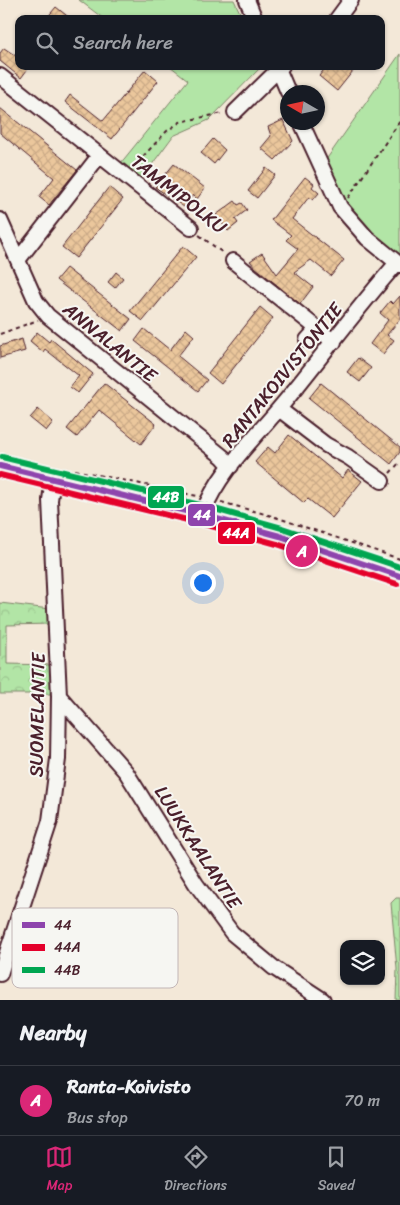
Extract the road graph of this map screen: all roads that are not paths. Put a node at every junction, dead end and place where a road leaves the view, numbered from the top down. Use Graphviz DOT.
graph roads {
  1 [pos="246,0"];
  2 [pos="352,0"];
  3 [pos="253,15"];
  4 [pos="340,15"];
  5 [pos="276,70"];
  6 [pos="280,70"];
  7 [pos="3,84"];
  8 [pos="285,85"];
  9 [pos="235,112"];
  10 [pos="305,130"];
  11 [pos="99,156"];
  12 [pos="0,220"];
  13 [pos="191,228"];
  14 [pos="18,260"];
  15 [pos="233,261"];
  16 [pos="398,264"];
  17 [pos="317,329"];
  18 [pos="307,340"];
  19 [pos="334,342"];
  20 [pos="279,409"];
  21 [pos="0,466"];
  22 [pos="231,466"];
  23 [pos="54,479"];
  24 [pos="382,481"];
  25 [pos="202,515"];
  26 [pos="400,576"];
  27 [pos="59,696"];
  28 [pos="22,908"];
  29 [pos="12,937"];
  30 [pos="0,974"];
  31 [pos="323,1000"];
  1 -- 3 [label="street"];
  2 -- 4 [label="street"];
  5 -- 9 [label="street"];
  6 -- 8 [label="street"];
  7 -- 11 [label="street, TAMMIPOLKU"];
  10 -- 16 [label="street"];
  11 -- 13 [label="street, TAMMIPOLKU"];
  11 -- 14 [label="street"];
  12 -- 14 [label="street, ANNALANTIE"];
  14 -- 22 [label="street, ANNALANTIE"];
  15 -- 17 [label="street, TAMMIPOLKU"];
  16 -- 19 [label="street, RANTAKOIVISTONTIE"];
  17 -- 18 [label="street"];
  17 -- 19 [label="street, TAMMIPOLKU"];
  19 -- 20 [label="street, RANTAKOIVISTONTIE"];
  20 -- 22 [label="street, RANTAKOIVISTONTIE"];
  20 -- 24 [label="street"];
  21 -- 23 [label="main road"];
  22 -- 25 [label="street, RANTAKOIVISTONTIE"];
  23 -- 25 [label="main road"];
  23 -- 27 [label="street, SUOMELANTIE"];
  25 -- 26 [label="main road"];
  27 -- 28 [label="street, SUOMELANTIE"];
  27 -- 31 [label="street, LUUKKAALANTIE"];
  29 -- 30 [label="street, SUOMELANTIE"];
}
